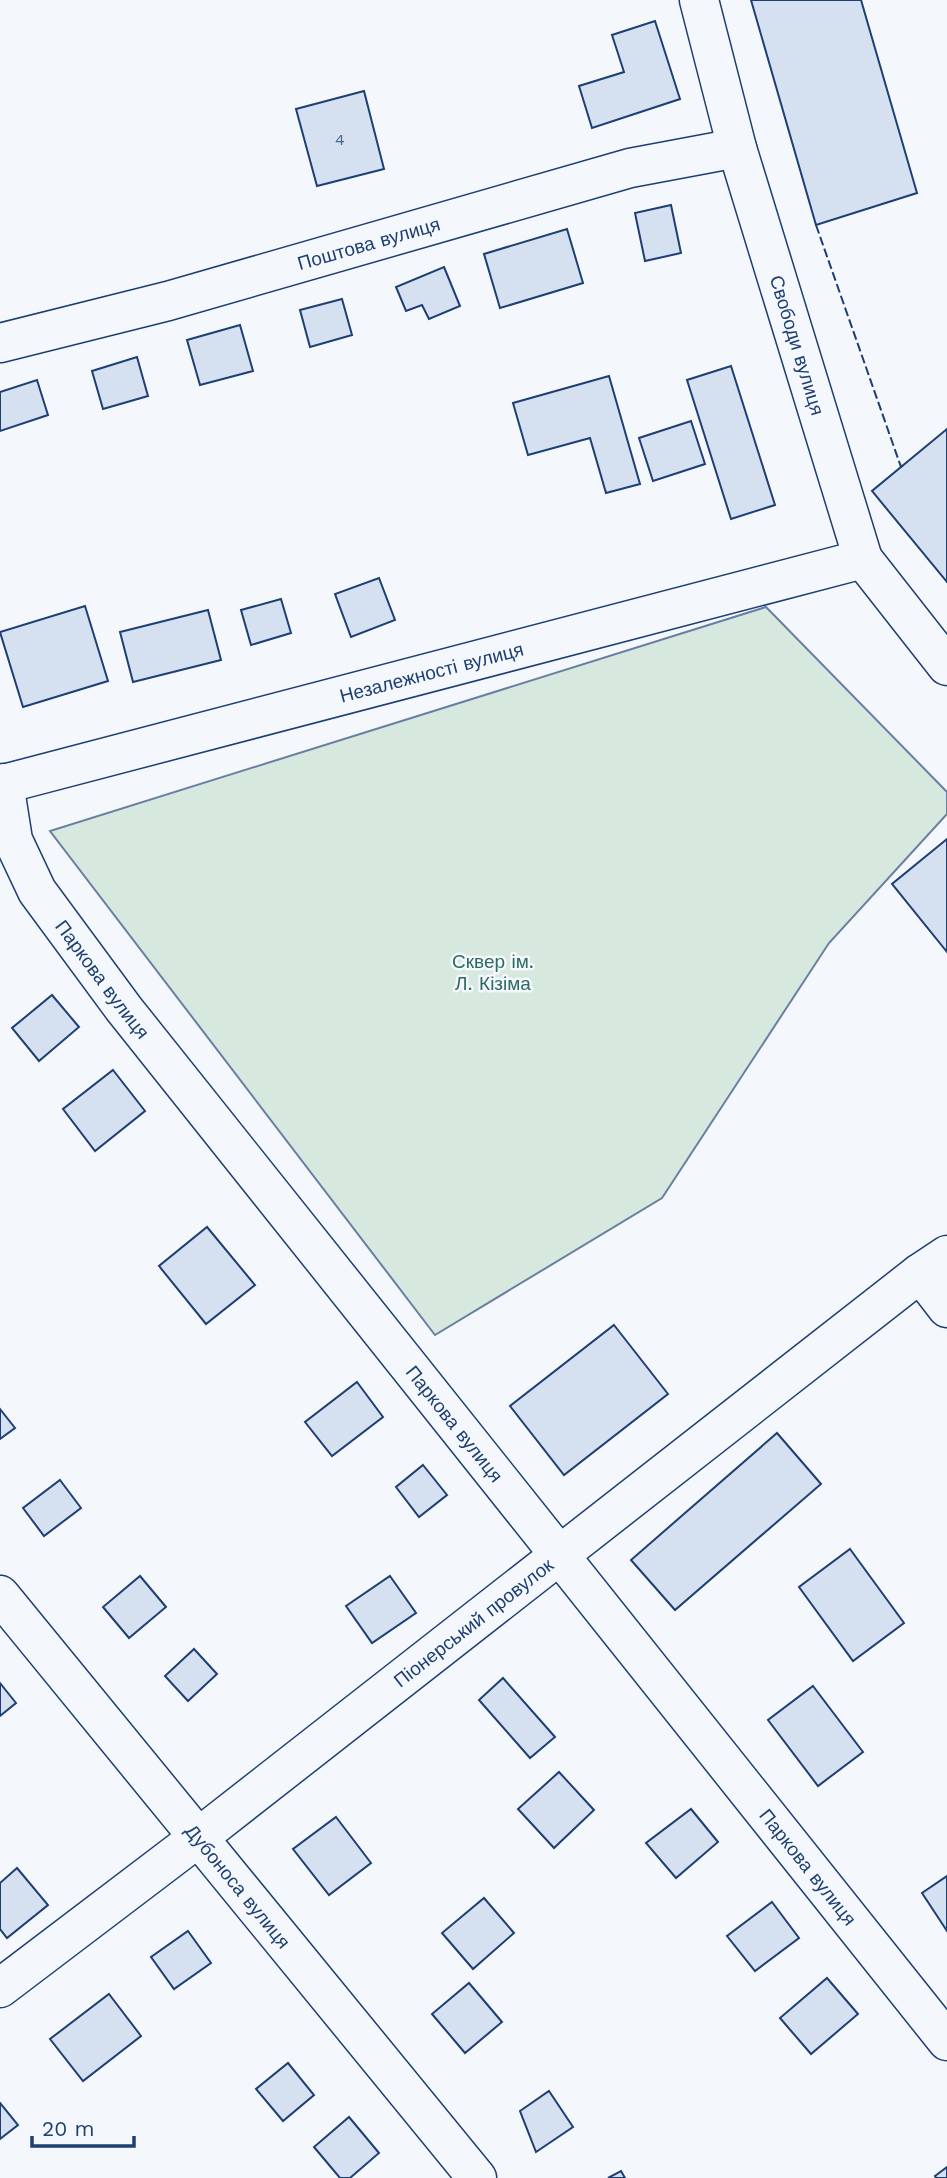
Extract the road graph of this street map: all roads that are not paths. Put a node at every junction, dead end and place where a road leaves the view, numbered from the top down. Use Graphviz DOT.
graph roads {
  1 [pos="699,0"];
  2 [pos="737,148"];
  3 [pos="0,344"];
  4 [pos="863,559"];
  5 [pos="947,666"];
  6 [pos="2,784"];
  7 [pos="933,1264"];
  8 [pos="947,1308"];
  9 [pos="560,1556"];
  10 [pos="0,1595"];
  11 [pos="199,1837"];
  12 [pos="0,1988"];
  13 [pos="947,2041"];
  14 [pos="477,2178"];
  1 -- 2 [label="street, Свободи вулиця"];
  2 -- 3 [label="street, Поштова вулиця"];
  2 -- 4 [label="street, Свободи вулиця"];
  4 -- 5 [label="street, Свободи вулиця"];
  4 -- 6 [label="street, Незалежності вулиця"];
  6 -- 9 [label="street, Паркова вулиця"];
  7 -- 8 [label="street"];
  7 -- 9 [label="street, Піонерський провулок"];
  9 -- 11 [label="street, Піонерський провулок"];
  9 -- 13 [label="street, Паркова вулиця"];
  10 -- 11 [label="street, Дубоноса вулиця"];
  11 -- 12 [label="street, Піонерський провулок"];
  11 -- 14 [label="street, Дубоноса вулиця"];
}
